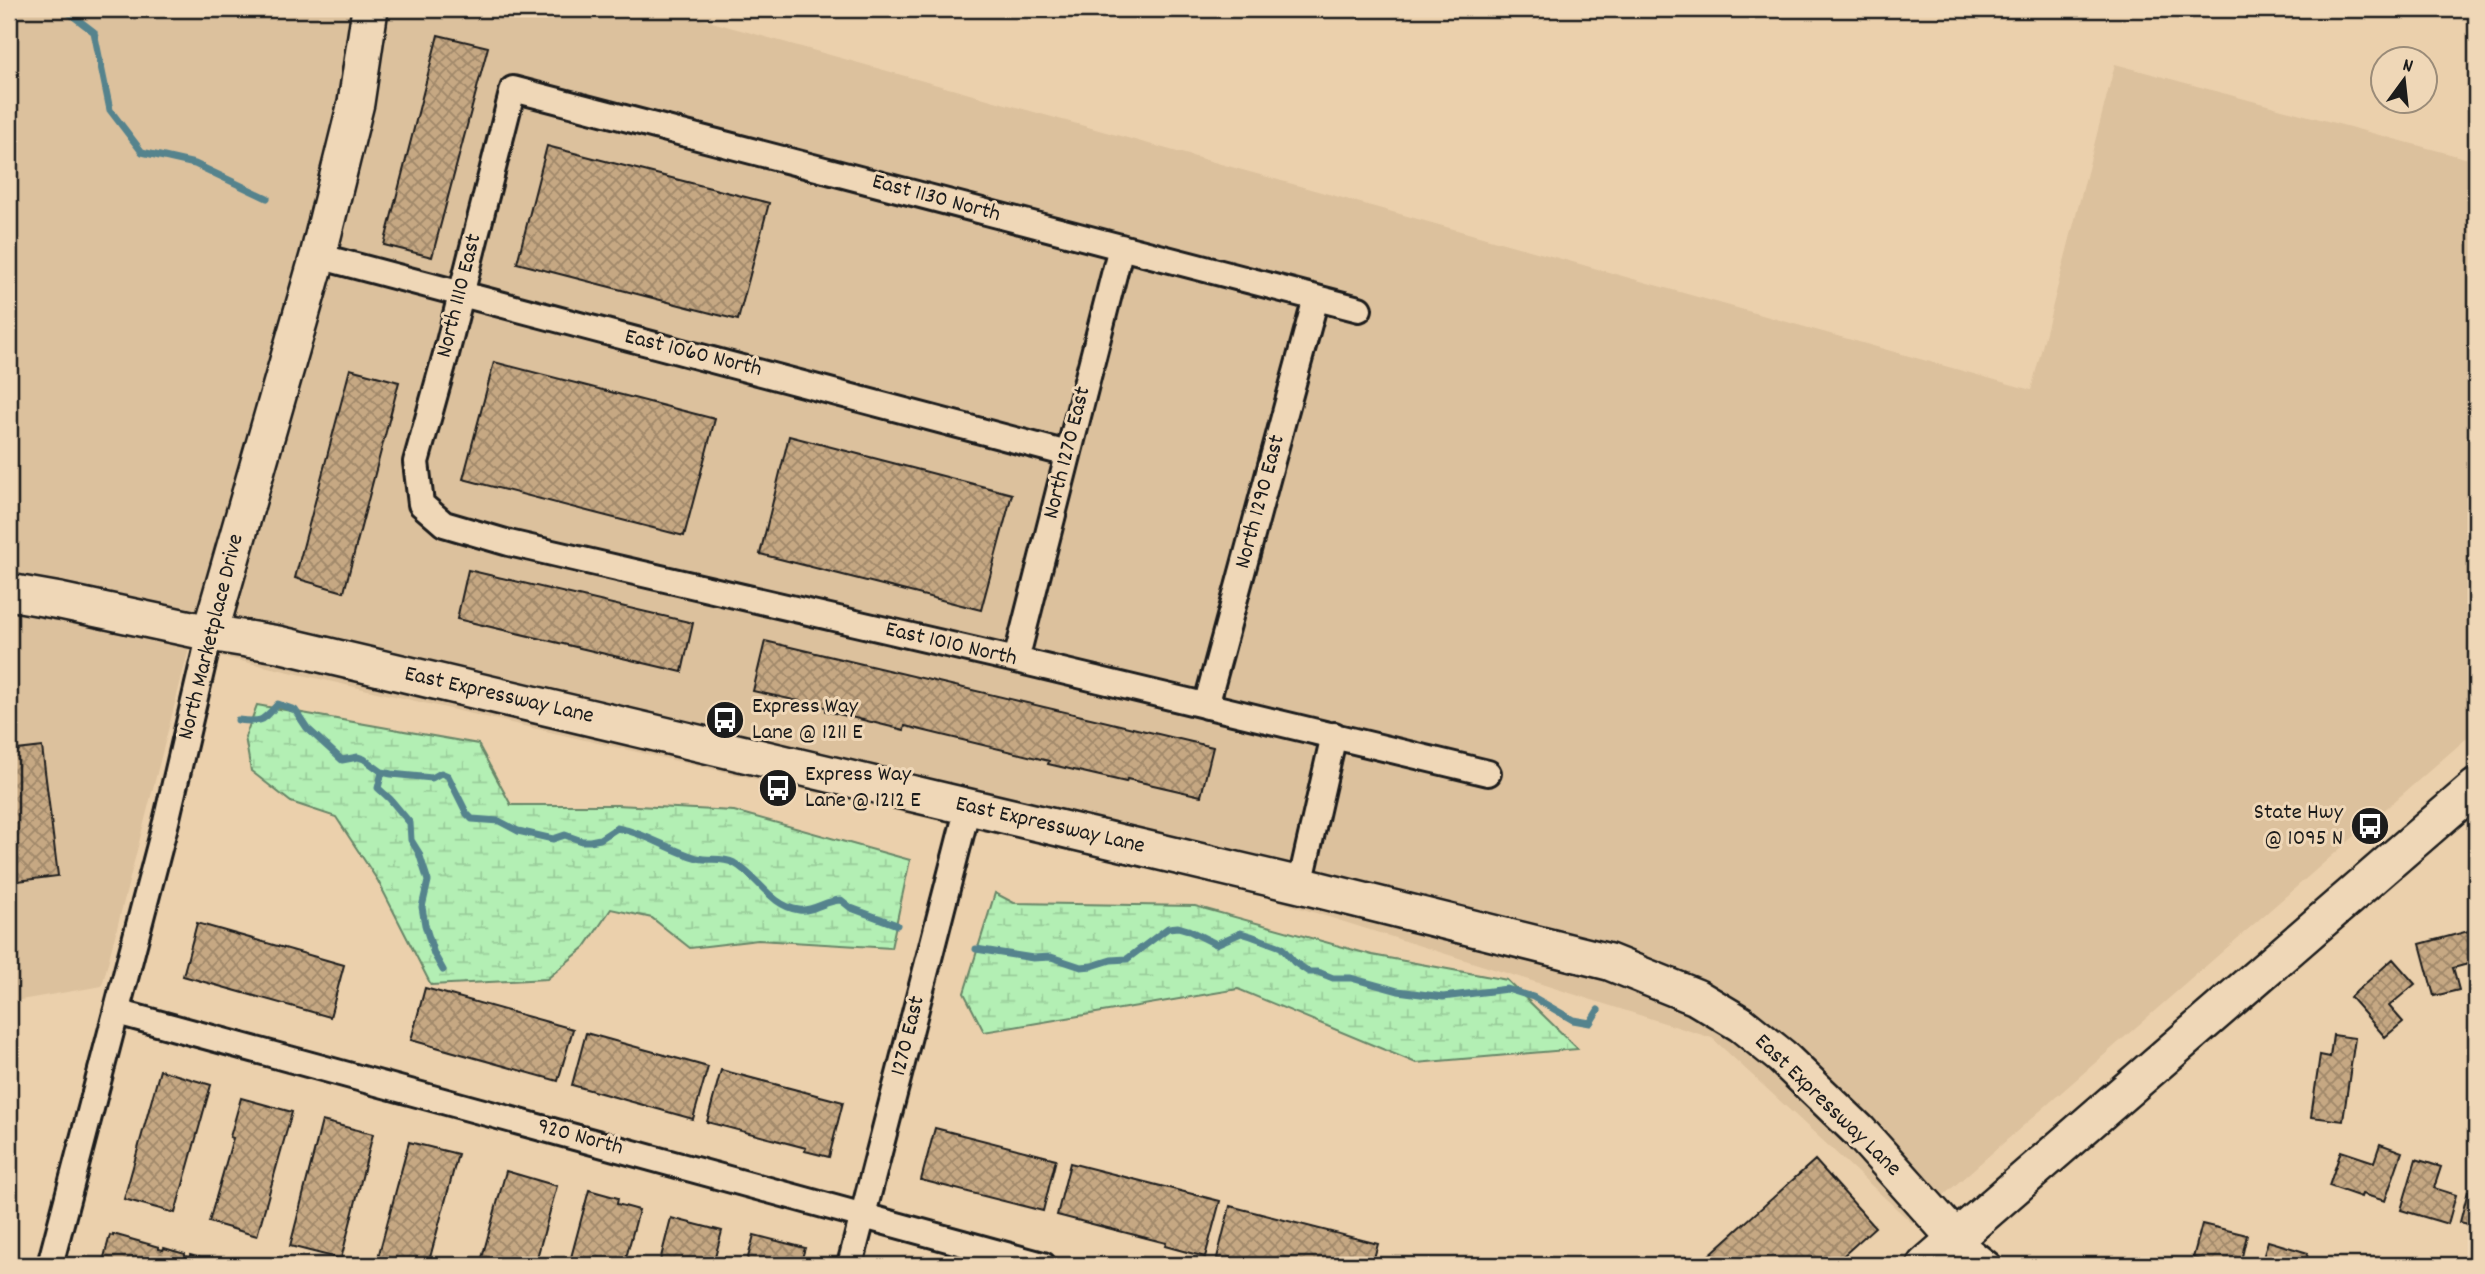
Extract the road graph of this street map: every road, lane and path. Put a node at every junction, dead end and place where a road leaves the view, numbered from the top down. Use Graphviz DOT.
graph roads {
  1 [pos="370,9"];
  2 [pos="513,89"];
  3 [pos="1121,247"];
  4 [pos="318,256"];
  5 [pos="460,294"];
  6 [pos="1316,298"];
  7 [pos="1359,309"];
  8 [pos="1068,454"];
  9 [pos="421,504"];
  10 [pos="9,592"];
  11 [pos="210,633"];
  12 [pos="1016,660"];
  13 [pos="1206,706"];
  14 [pos="1334,735"];
  15 [pos="1488,773"];
  16 [pos="2476,787"];
  17 [pos="968,807"];
  18 [pos="1300,885"];
  19 [pos="117,1012"];
  20 [pos="863,1215"];
  21 [pos="1956,1239"];
  22 [pos="50,1265"];
  23 [pos="850,1265"];
  24 [pos="1043,1265"];
  25 [pos="1925,1265"];
  26 [pos="1989,1265"];
  1 -- 4 [label="street, North Marketplace Drive"];
  2 -- 3 [label="street, East 1130 North"];
  2 -- 5 [label="street, North 1110 East"];
  3 -- 6 [label="street, East 1130 North"];
  3 -- 8 [label="street, North 1270 East"];
  4 -- 5 [label="street, East 1060 North"];
  4 -- 11 [label="street, North Marketplace Drive"];
  5 -- 8 [label="street, East 1060 North"];
  5 -- 9 [label="street, North 1110 East"];
  6 -- 7 [label="street, East 1130 North"];
  6 -- 13 [label="street, North 1290 East"];
  8 -- 12 [label="street, North 1270 East"];
  9 -- 12 [label="street, East 1010 North"];
  10 -- 11 [label="street, East Expressway Lane"];
  11 -- 17 [label="street, East Expressway Lane"];
  11 -- 19 [label="street, North Marketplace Drive"];
  12 -- 13 [label="street, East 1010 North"];
  13 -- 14 [label="street, East 1010 North"];
  14 -- 15 [label="street, East 1010 North"];
  14 -- 18 [label="street"];
  16 -- 21 [label="street"];
  17 -- 18 [label="street, East Expressway Lane"];
  17 -- 20 [label="street, 1270 East"];
  18 -- 21 [label="street, East Expressway Lane"];
  19 -- 20 [label="street, 920 North"];
  19 -- 22 [label="street, North Marketplace Drive"];
  20 -- 23 [label="street, 1270 East"];
  20 -- 24 [label="street, 920 North"];
  21 -- 25 [label="street"];
  21 -- 26 [label="street"];
}
